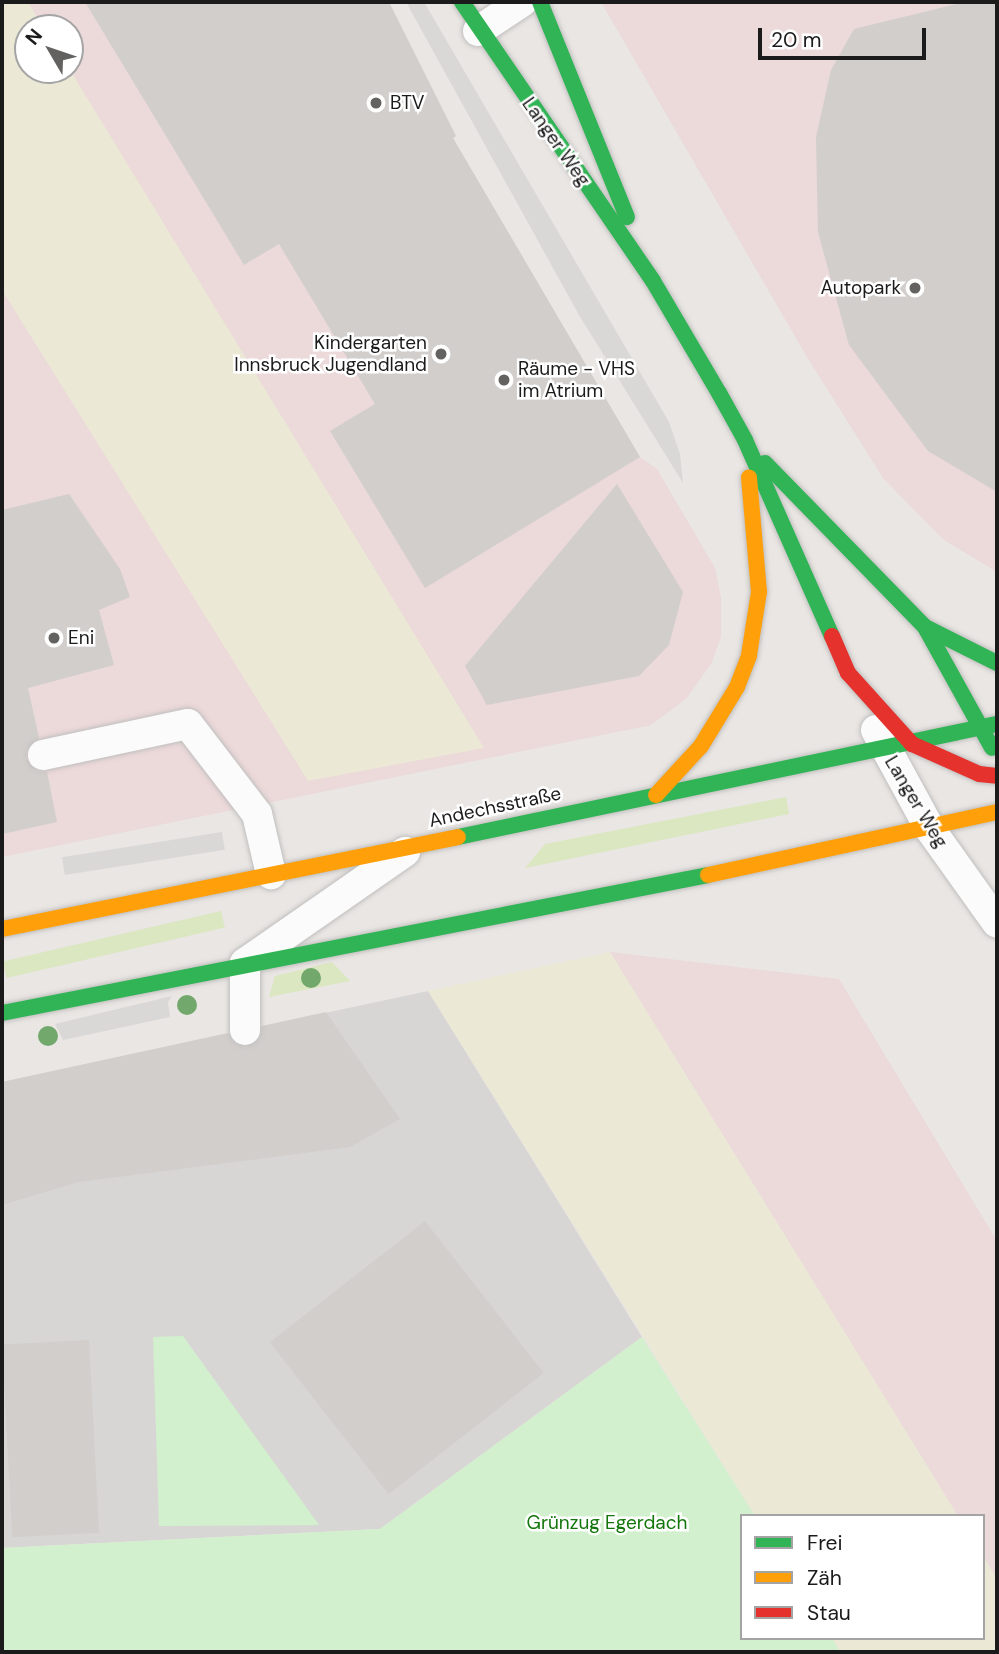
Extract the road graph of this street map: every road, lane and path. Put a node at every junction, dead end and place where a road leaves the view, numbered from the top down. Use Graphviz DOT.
graph roads {
  1 [pos="462,2"];
  2 [pos="522,2"];
  3 [pos="540,2"];
  4 [pos="478,31"];
  5 [pos="653,281"];
  6 [pos="745,440"];
  7 [pos="925,627"];
  8 [pos="997,663"];
  9 [pos="848,673"];
  10 [pos="997,724"];
  11 [pos="980,728"];
  12 [pos="899,747"];
  13 [pos="43,755"];
  14 [pos="997,756"];
  15 [pos="997,776"];
  16 [pos="656,795"];
  17 [pos="997,812"];
  18 [pos="930,829"];
  19 [pos="415,845"];
  20 [pos="271,874"];
  21 [pos="997,923"];
  22 [pos="2,929"];
  23 [pos="244,963"];
  24 [pos="2,1013"];
  25 [pos="245,1030"];
  1 -- 4 [label="street, Langer Weg"];
  2 -- 4 [label="lane"];
  3 -- 5 [label="street, Langer Weg"];
  4 -- 5 [label="street, Langer Weg"];
  5 -- 6 [label="street, Langer Weg"];
  6 -- 7 [label="street, Langer Weg"];
  6 -- 9 [label="street, Langer Weg"];
  6 -- 16 [label="street"];
  7 -- 8 [label="street, Langer Weg"];
  7 -- 11 [label="street, Langer Weg"];
  9 -- 12 [label="lane, Langer Weg"];
  10 -- 11 [label="street, Andechsstraße"];
  11 -- 12 [label="street, Andechsstraße"];
  11 -- 14 [label="street, Langer Weg"];
  12 -- 15 [label="street, Langer Weg"];
  12 -- 16 [label="street, Andechsstraße"];
  12 -- 18 [label="lane, Langer Weg"];
  13 -- 20 [label="lane"];
  16 -- 19 [label="street, Andechsstraße"];
  17 -- 18 [label="street"];
  18 -- 21 [label="lane, Langer Weg"];
  18 -- 23 [label="street"];
  19 -- 20 [label="street, Andechsstraße"];
  19 -- 23 [label="lane"];
  20 -- 22 [label="street, Andechsstraße"];
  23 -- 24 [label="street"];
  23 -- 25 [label="lane"];
}
